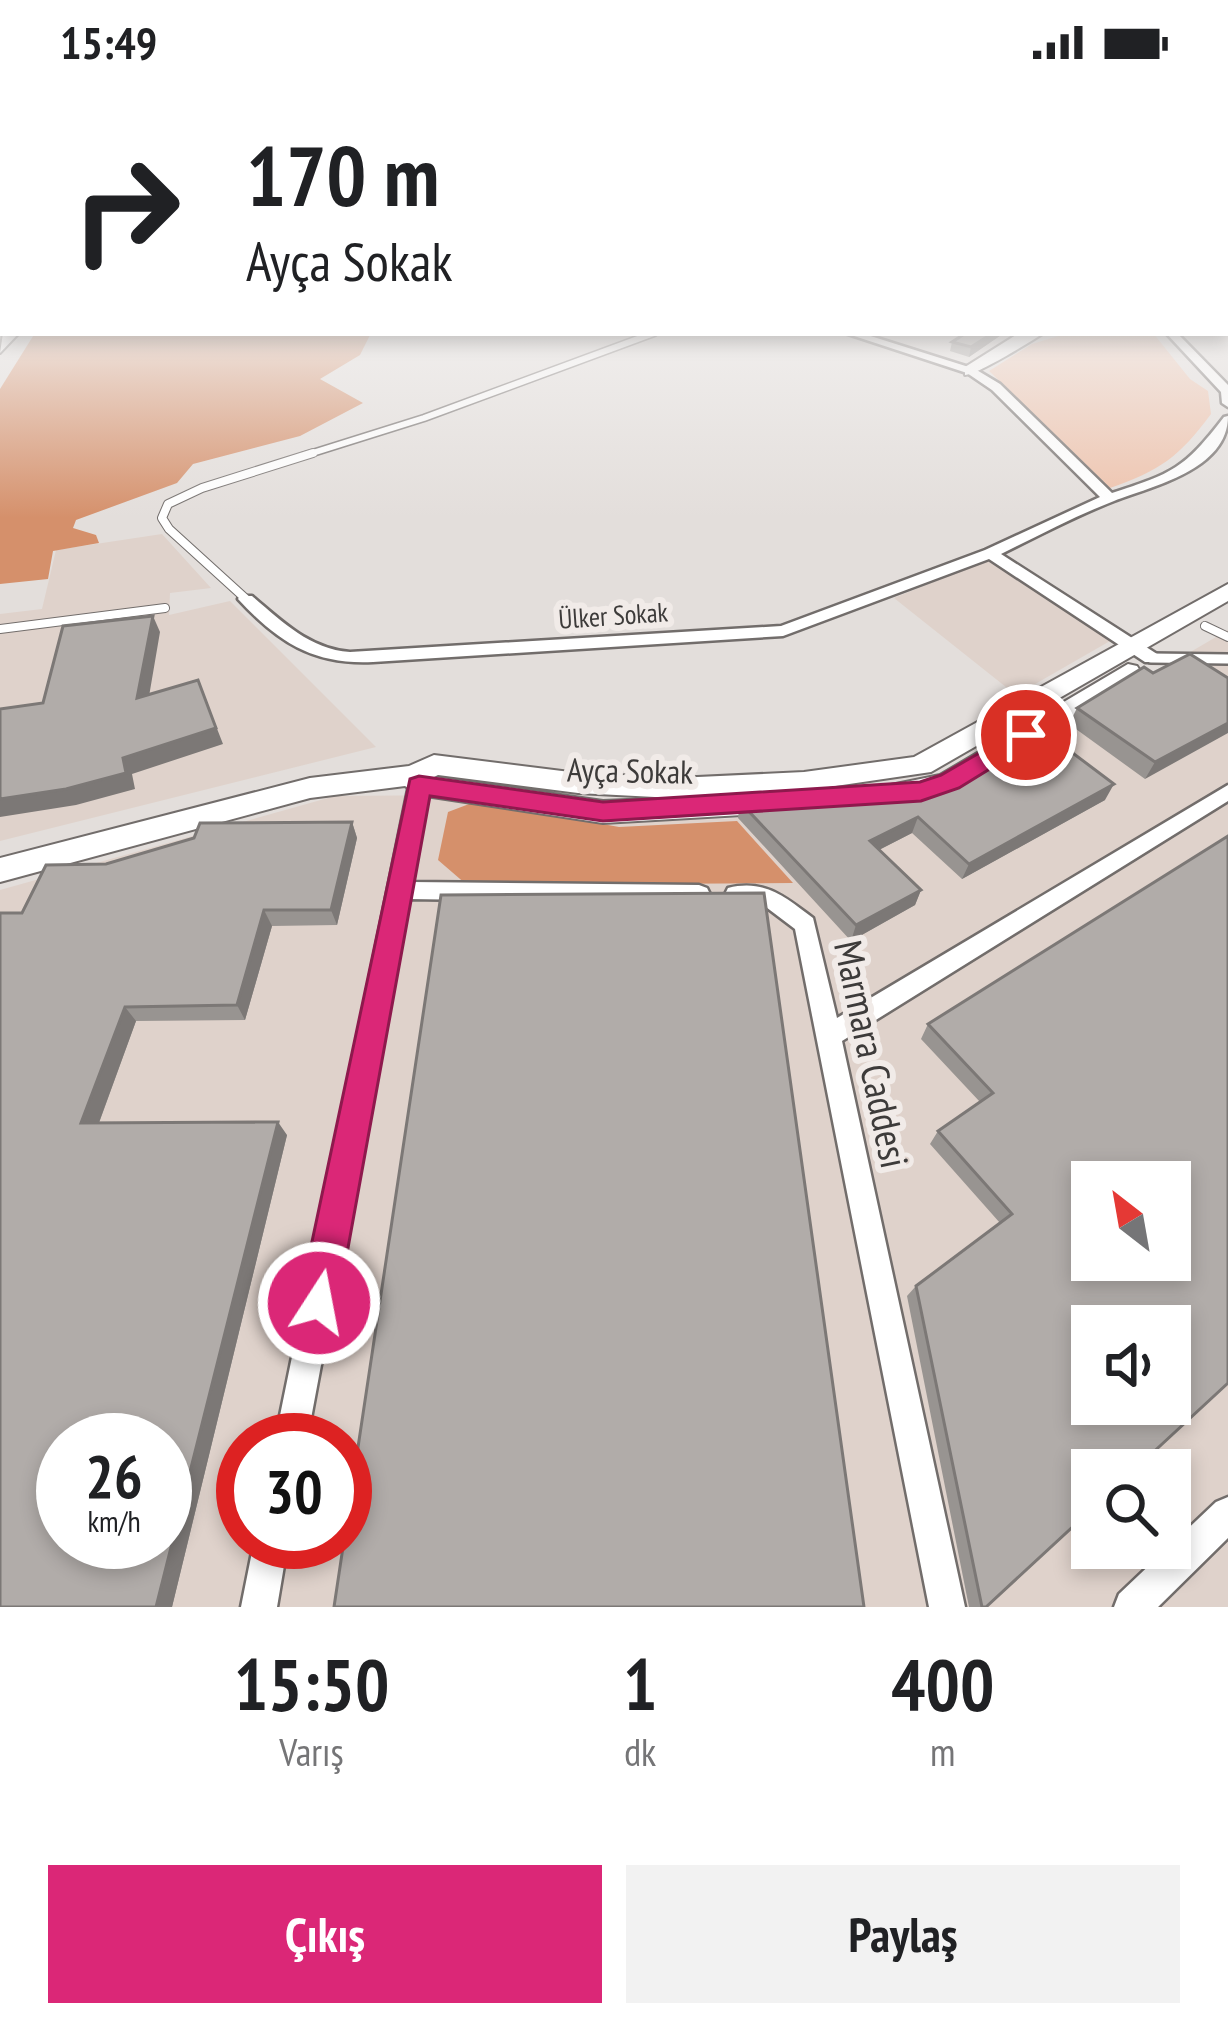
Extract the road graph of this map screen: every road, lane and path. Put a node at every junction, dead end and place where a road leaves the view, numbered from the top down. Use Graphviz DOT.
graph roads {
  1 [pos="537,376"];
  2 [pos="980,376"];
  3 [pos="1213,376"];
  4 [pos="1228,403"];
  5 [pos="1228,420"];
  6 [pos="1109,497"];
  7 [pos="991,553"];
  8 [pos="1228,591"];
  9 [pos="246,599"];
  10 [pos="165,608"];
  11 [pos="1220,625"];
  12 [pos="0,629"];
  13 [pos="1143,652"];
  14 [pos="1228,658"];
  15 [pos="417,780"];
  16 [pos="1228,792"];
  17 [pos="0,870"];
  18 [pos="400,890"];
  19 [pos="828,1036"];
  20 [pos="296,1413"];
  21 [pos="1228,1514"];
  22 [pos="266,1569"];
  23 [pos="259,1607"];
  24 [pos="946,1607"];
  25 [pos="1132,1607"];
  1 -- 9 [label="lane"];
  2 -- 6 [label="street"];
  3 -- 4 [label="street"];
  5 -- 6 [label="street, Ülker Sokak"];
  6 -- 7 [label="street, Ülker Sokak"];
  7 -- 9 [label="street, Ülker Sokak"];
  7 -- 13 [label="street"];
  8 -- 13 [label="street"];
  10 -- 12 [label="lane"];
  11 -- 13 [label="street, Ayça Sokak"];
  13 -- 14 [label="lane"];
  13 -- 15 [label="street, Ayça Sokak"];
  15 -- 17 [label="street, Ayça Sokak"];
  15 -- 18 [label="street"];
  16 -- 19 [label="street"];
  18 -- 19 [label="street, Marmara Caddesi"];
  18 -- 20 [label="street"];
  19 -- 24 [label="street, Marmara Caddesi"];
  21 -- 25 [label="street"];
  22 -- 23 [label="street"];
}
